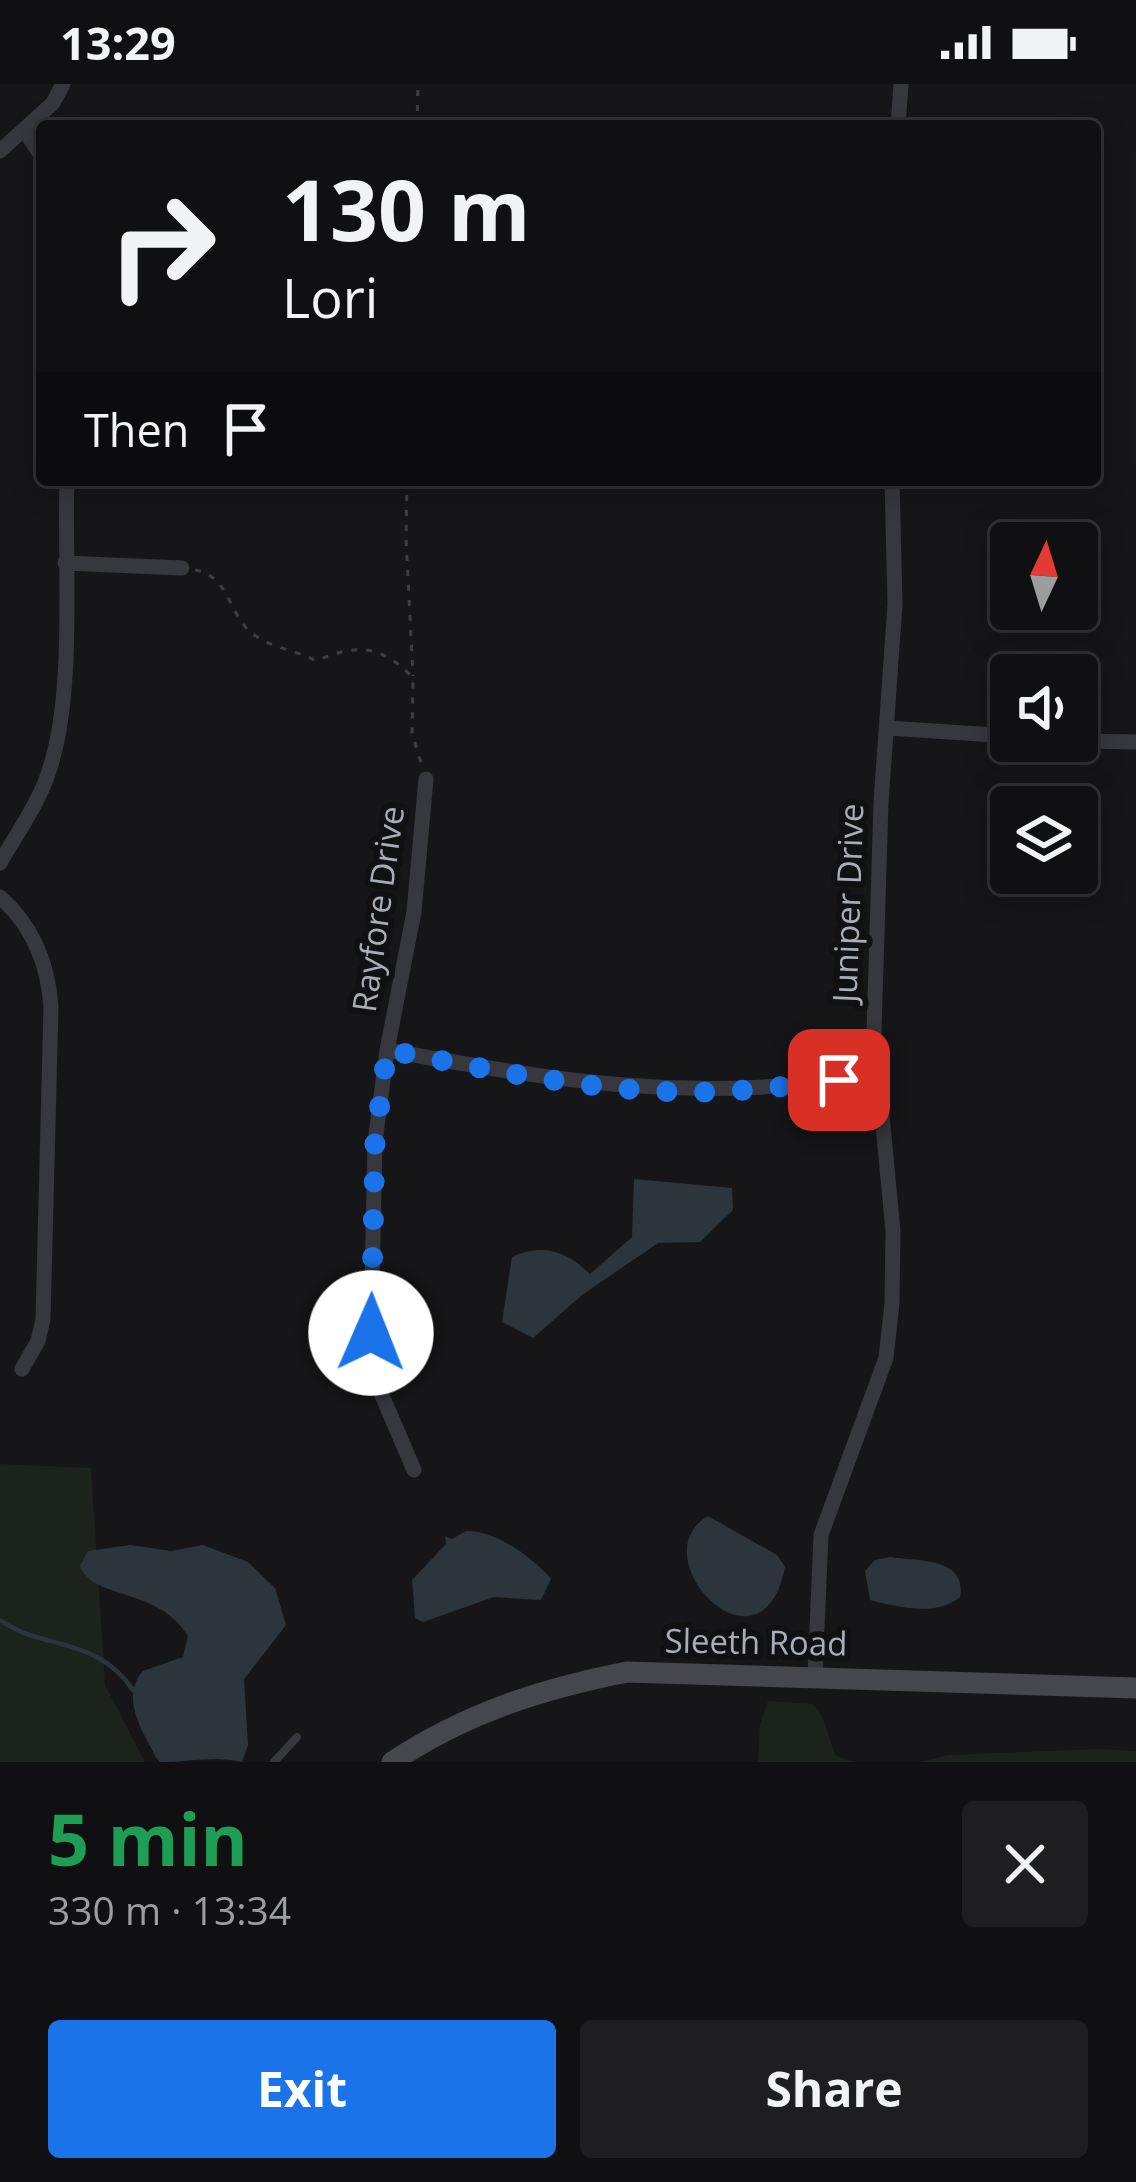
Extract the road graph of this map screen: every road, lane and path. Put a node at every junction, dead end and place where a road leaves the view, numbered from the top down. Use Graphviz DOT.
graph roads {
  1 [pos="63,84"];
  2 [pos="418,84"];
  3 [pos="901,84"];
  4 [pos="37,120"];
  5 [pos="417,120"];
  6 [pos="898,120"];
  7 [pos="36,121"];
  8 [pos="26,131"];
  9 [pos="36,147"];
  10 [pos="0,151"];
  11 [pos="67,486"];
  12 [pos="407,486"];
  13 [pos="892,486"];
  14 [pos="64,563"];
  15 [pos="182,568"];
  16 [pos="413,678"];
  17 [pos="888,728"];
  18 [pos="990,735"];
  19 [pos="1098,741"];
  20 [pos="1136,742"];
  21 [pos="426,779"];
  22 [pos="0,863"];
  23 [pos="0,897"];
  24 [pos="387,1050"];
  25 [pos="877,1073"];
  26 [pos="22,1369"];
  27 [pos="414,1470"];
  28 [pos="815,1675"];
  29 [pos="1136,1688"];
  30 [pos="297,1738"];
  31 [pos="274,1762"];
  32 [pos="392,1762"];
  1 -- 4 [label="street"];
  2 -- 5 [label="path"];
  3 -- 6 [label="street"];
  7 -- 8 [label="street"];
  8 -- 9 [label="street"];
  8 -- 10 [label="street"];
  11 -- 14 [label="street"];
  12 -- 16 [label="path"];
  13 -- 17 [label="street, Juniper Drive"];
  14 -- 15 [label="street"];
  14 -- 22 [label="street"];
  15 -- 16 [label="path"];
  16 -- 21 [label="path"];
  17 -- 18 [label="street"];
  17 -- 25 [label="street, Juniper Drive"];
  19 -- 20 [label="street"];
  21 -- 24 [label="street, Rayfore Drive"];
  23 -- 26 [label="street"];
  24 -- 25 [label="street"];
  24 -- 27 [label="street, Rayfore Drive"];
  25 -- 28 [label="street, Juniper Drive"];
  28 -- 29 [label="street, Sleeth Road"];
  28 -- 32 [label="street, Sleeth Road"];
  30 -- 31 [label="lane"];
}
